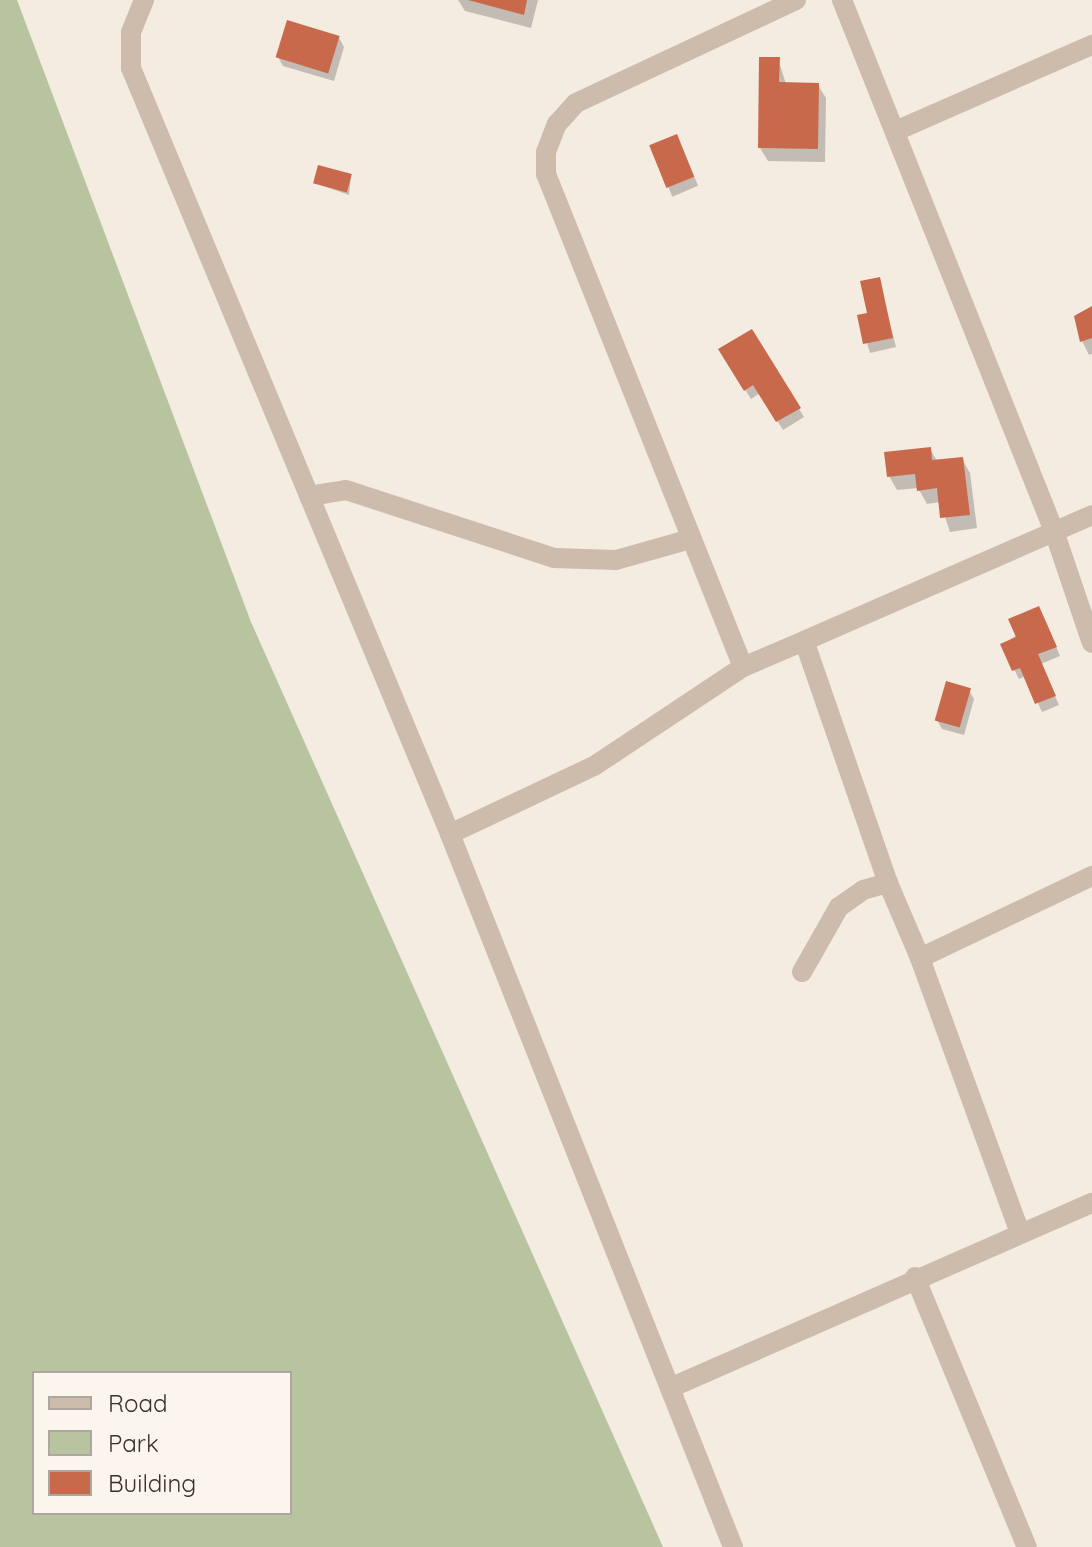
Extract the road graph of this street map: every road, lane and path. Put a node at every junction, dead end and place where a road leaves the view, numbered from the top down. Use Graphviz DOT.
graph roads {
  1 [pos="144,0"];
  2 [pos="796,0"];
  3 [pos="842,0"];
  4 [pos="1092,45"];
  5 [pos="898,130"];
  6 [pos="309,496"];
  7 [pos="1092,515"];
  8 [pos="1054,531"];
  9 [pos="690,539"];
  10 [pos="804,641"];
  11 [pos="1092,643"];
  12 [pos="743,667"];
  13 [pos="450,834"];
  14 [pos="1092,876"];
  15 [pos="888,883"];
  16 [pos="920,958"];
  17 [pos="802,972"];
  18 [pos="1092,1203"];
  19 [pos="1020,1233"];
  20 [pos="915,1277"];
  21 [pos="670,1388"];
  22 [pos="733,1547"];
  23 [pos="1027,1547"];
  1 -- 6 [label="street"];
  2 -- 9 [label="street"];
  3 -- 5 [label="street"];
  4 -- 5 [label="street"];
  5 -- 8 [label="street"];
  6 -- 9 [label="street"];
  6 -- 13 [label="street"];
  7 -- 8 [label="street"];
  8 -- 10 [label="street"];
  8 -- 11 [label="street"];
  9 -- 12 [label="street"];
  10 -- 12 [label="street"];
  10 -- 15 [label="street"];
  12 -- 13 [label="street"];
  13 -- 21 [label="street"];
  14 -- 16 [label="street"];
  15 -- 16 [label="street"];
  15 -- 17 [label="street"];
  16 -- 19 [label="street"];
  18 -- 19 [label="street"];
  19 -- 20 [label="street"];
  20 -- 21 [label="street"];
  20 -- 23 [label="street"];
  21 -- 22 [label="street"];
}
